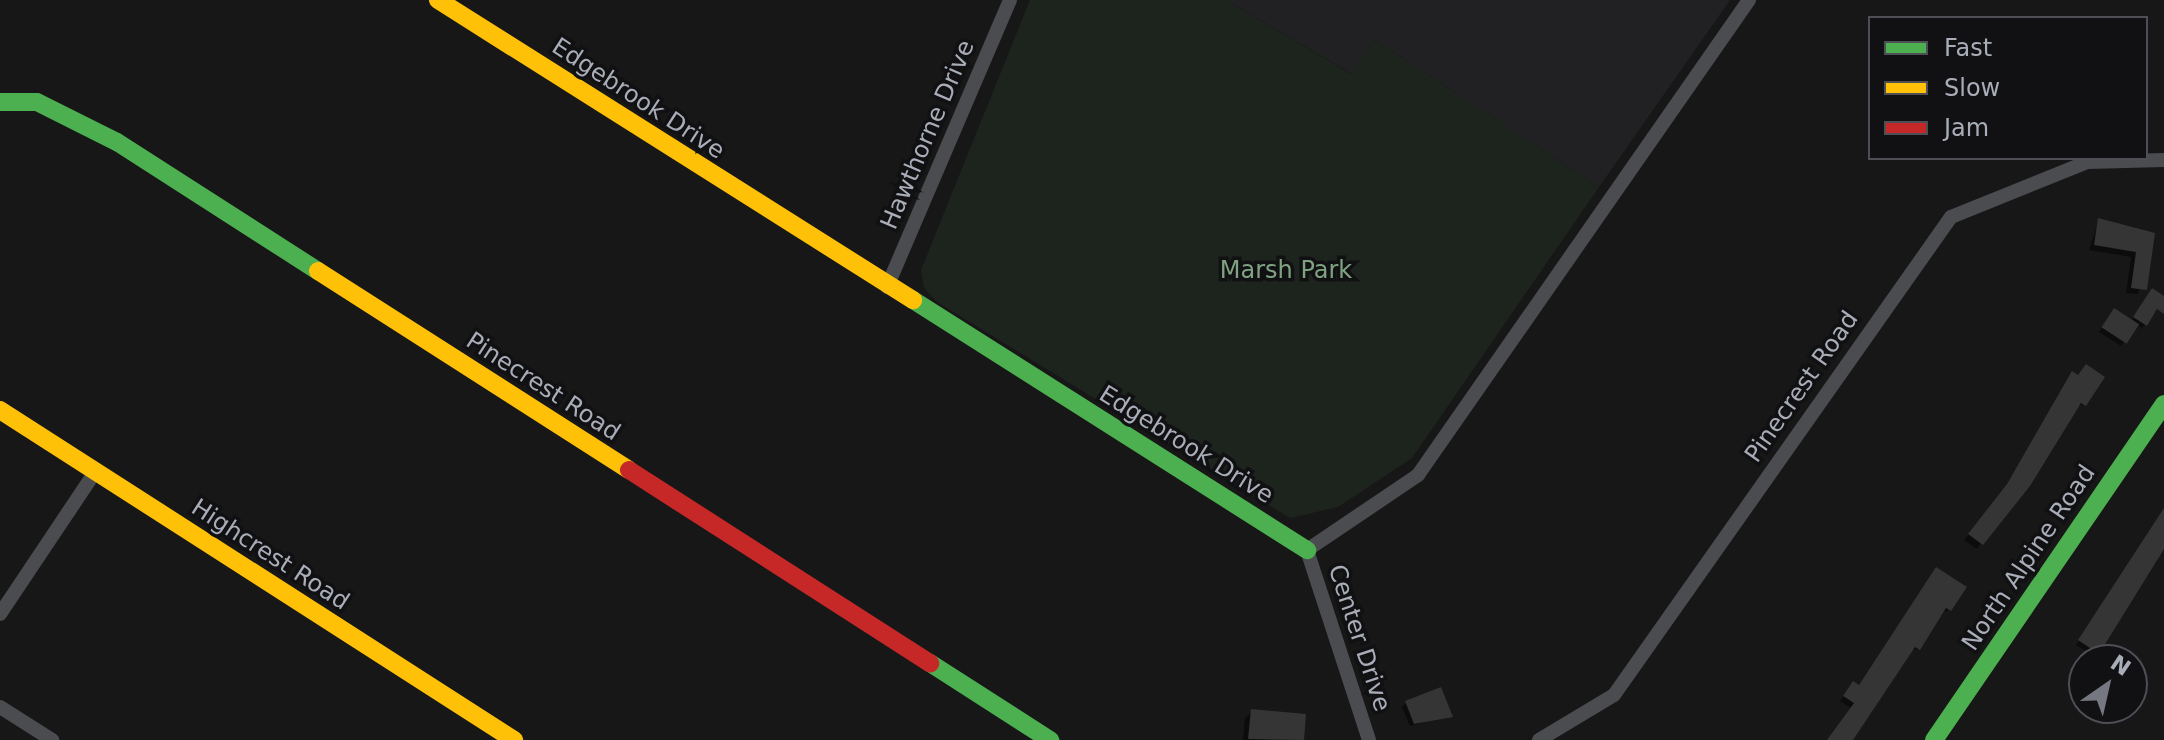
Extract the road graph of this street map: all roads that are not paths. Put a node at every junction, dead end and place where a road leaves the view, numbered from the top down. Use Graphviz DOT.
graph roads {
  1 [pos="438,0"];
  2 [pos="1010,0"];
  3 [pos="1749,0"];
  4 [pos="0,102"];
  5 [pos="2164,160"];
  6 [pos="887,287"];
  7 [pos="2164,404"];
  8 [pos="0,410"];
  9 [pos="95,472"];
  10 [pos="1307,550"];
  11 [pos="0,614"];
  12 [pos="0,707"];
  13 [pos="52,740"];
  14 [pos="514,740"];
  15 [pos="1050,740"];
  16 [pos="1369,740"];
  17 [pos="1539,740"];
  18 [pos="1934,740"];
  1 -- 6 [label="street, Edgebrook Drive"];
  2 -- 6 [label="street, Hawthorne Drive"];
  3 -- 10 [label="street"];
  4 -- 15 [label="street, Pinecrest Road"];
  5 -- 17 [label="street, Pinecrest Road"];
  6 -- 10 [label="street, Edgebrook Drive"];
  7 -- 18 [label="street, North Alpine Road"];
  8 -- 9 [label="street, Highcrest Road"];
  9 -- 11 [label="street"];
  9 -- 14 [label="street, Highcrest Road"];
  10 -- 16 [label="street, Center Drive"];
  12 -- 13 [label="street"];
}
